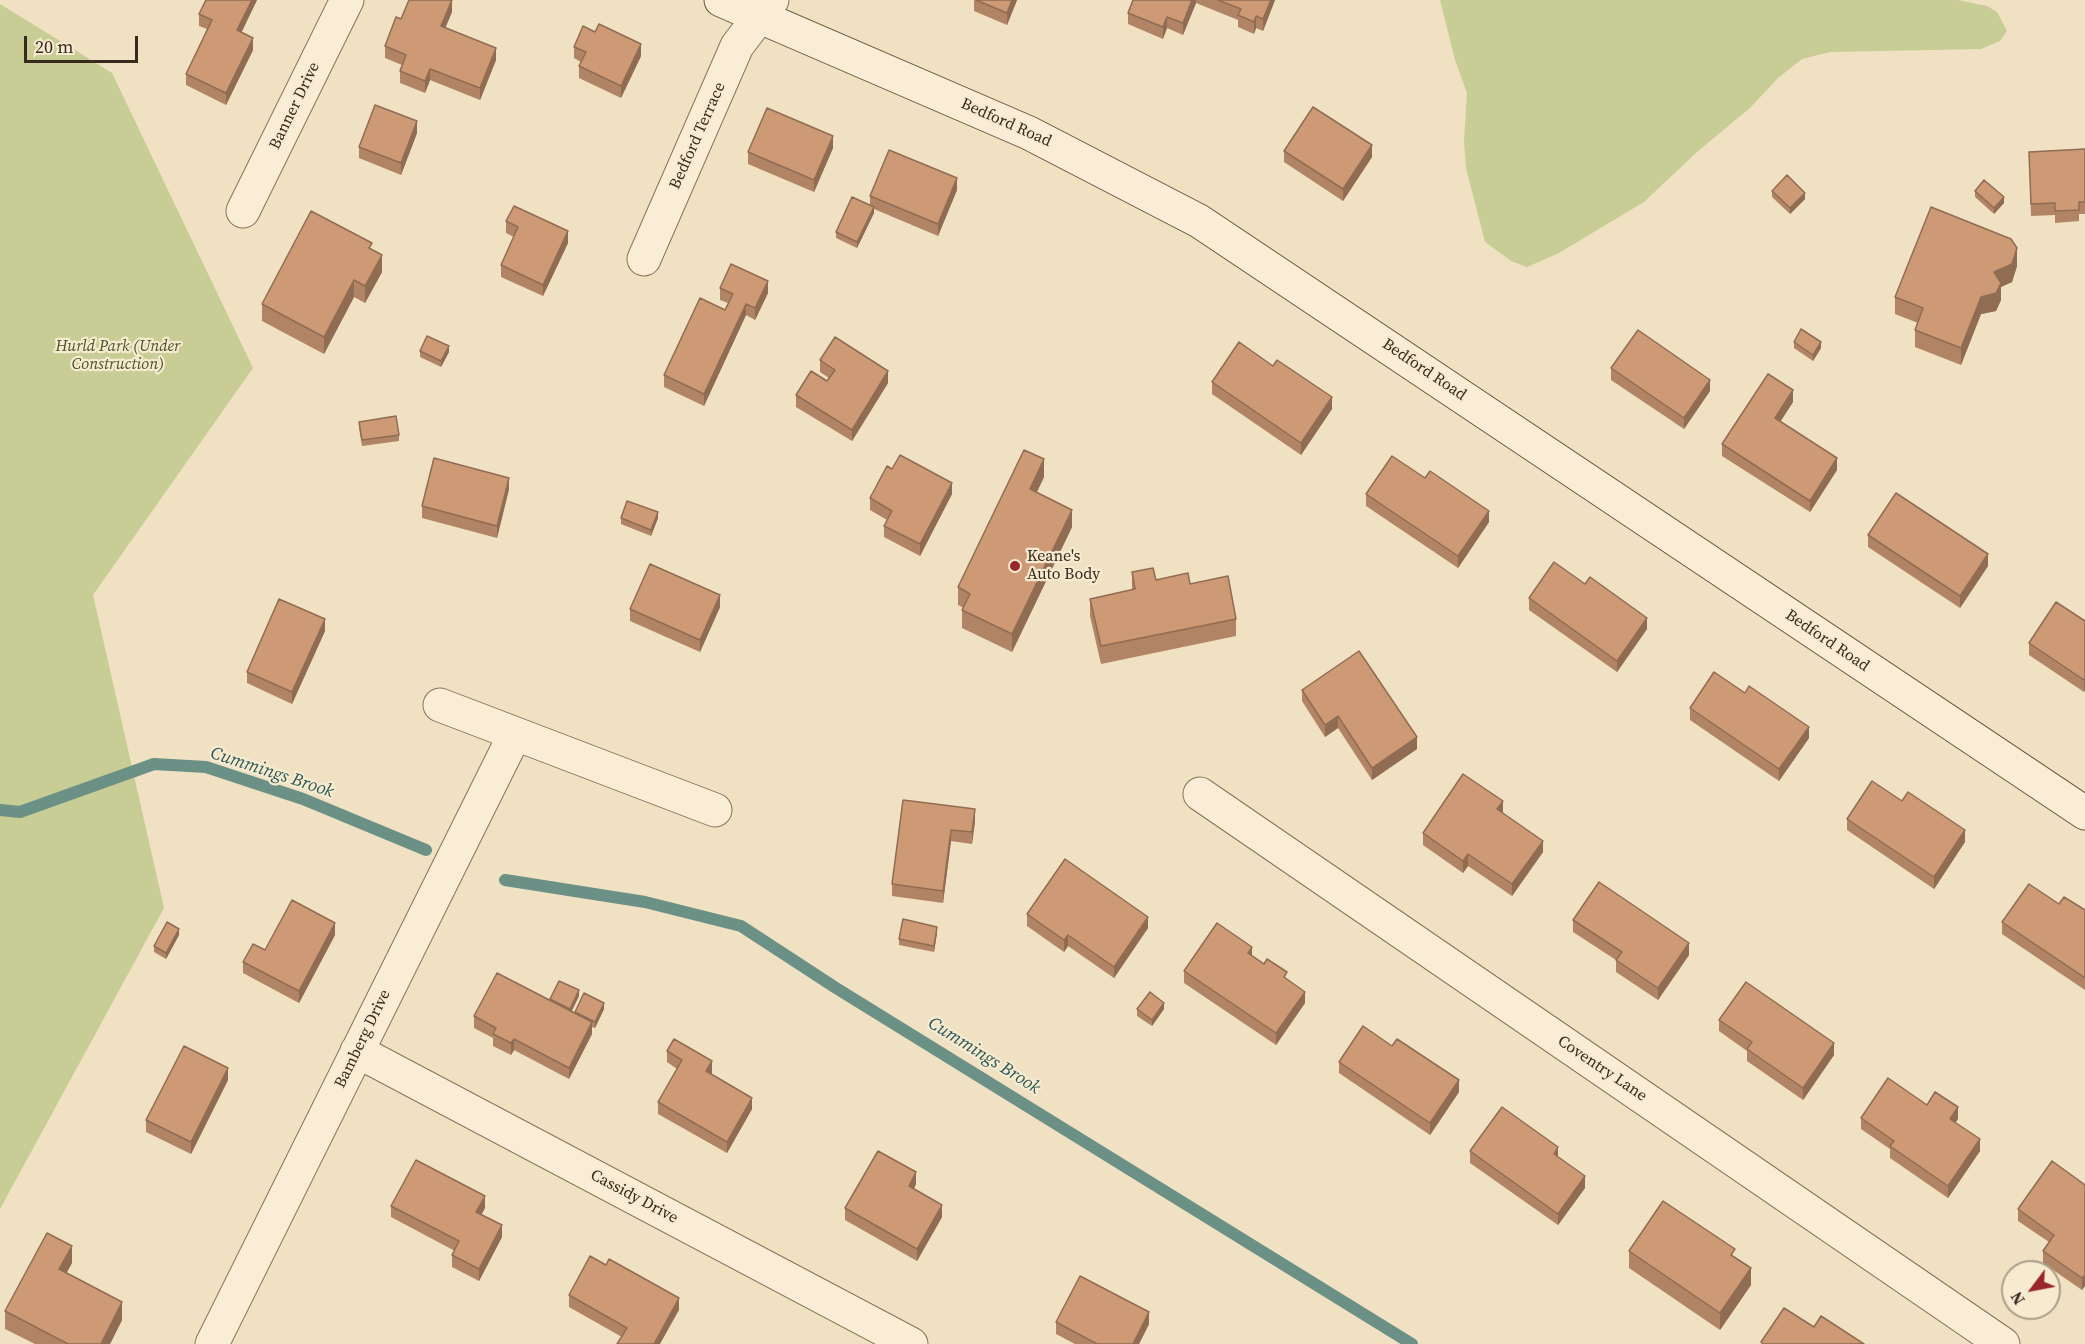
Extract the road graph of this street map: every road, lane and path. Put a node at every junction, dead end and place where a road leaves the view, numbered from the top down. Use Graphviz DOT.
graph roads {
  1 [pos="347,0"];
  2 [pos="722,0"];
  3 [pos="765,8"];
  4 [pos="243,211"];
  5 [pos="644,259"];
  6 [pos="440,705"];
  7 [pos="515,734"];
  8 [pos="1200,794"];
  9 [pos="715,810"];
  10 [pos="2085,813"];
  11 [pos="357,1050"];
  12 [pos="212,1344"];
  13 [pos="911,1344"];
  14 [pos="2003,1344"];
  1 -- 4 [label="street, Banner Drive"];
  2 -- 3 [label="street, Bedford Road"];
  3 -- 5 [label="street, Bedford Terrace"];
  3 -- 10 [label="street, Bedford Road"];
  6 -- 7 [label="street"];
  7 -- 9 [label="street"];
  7 -- 11 [label="street, Bamberg Drive"];
  8 -- 14 [label="street, Coventry Lane"];
  11 -- 12 [label="street, Bamberg Drive"];
  11 -- 13 [label="street, Cassidy Drive"];
}
